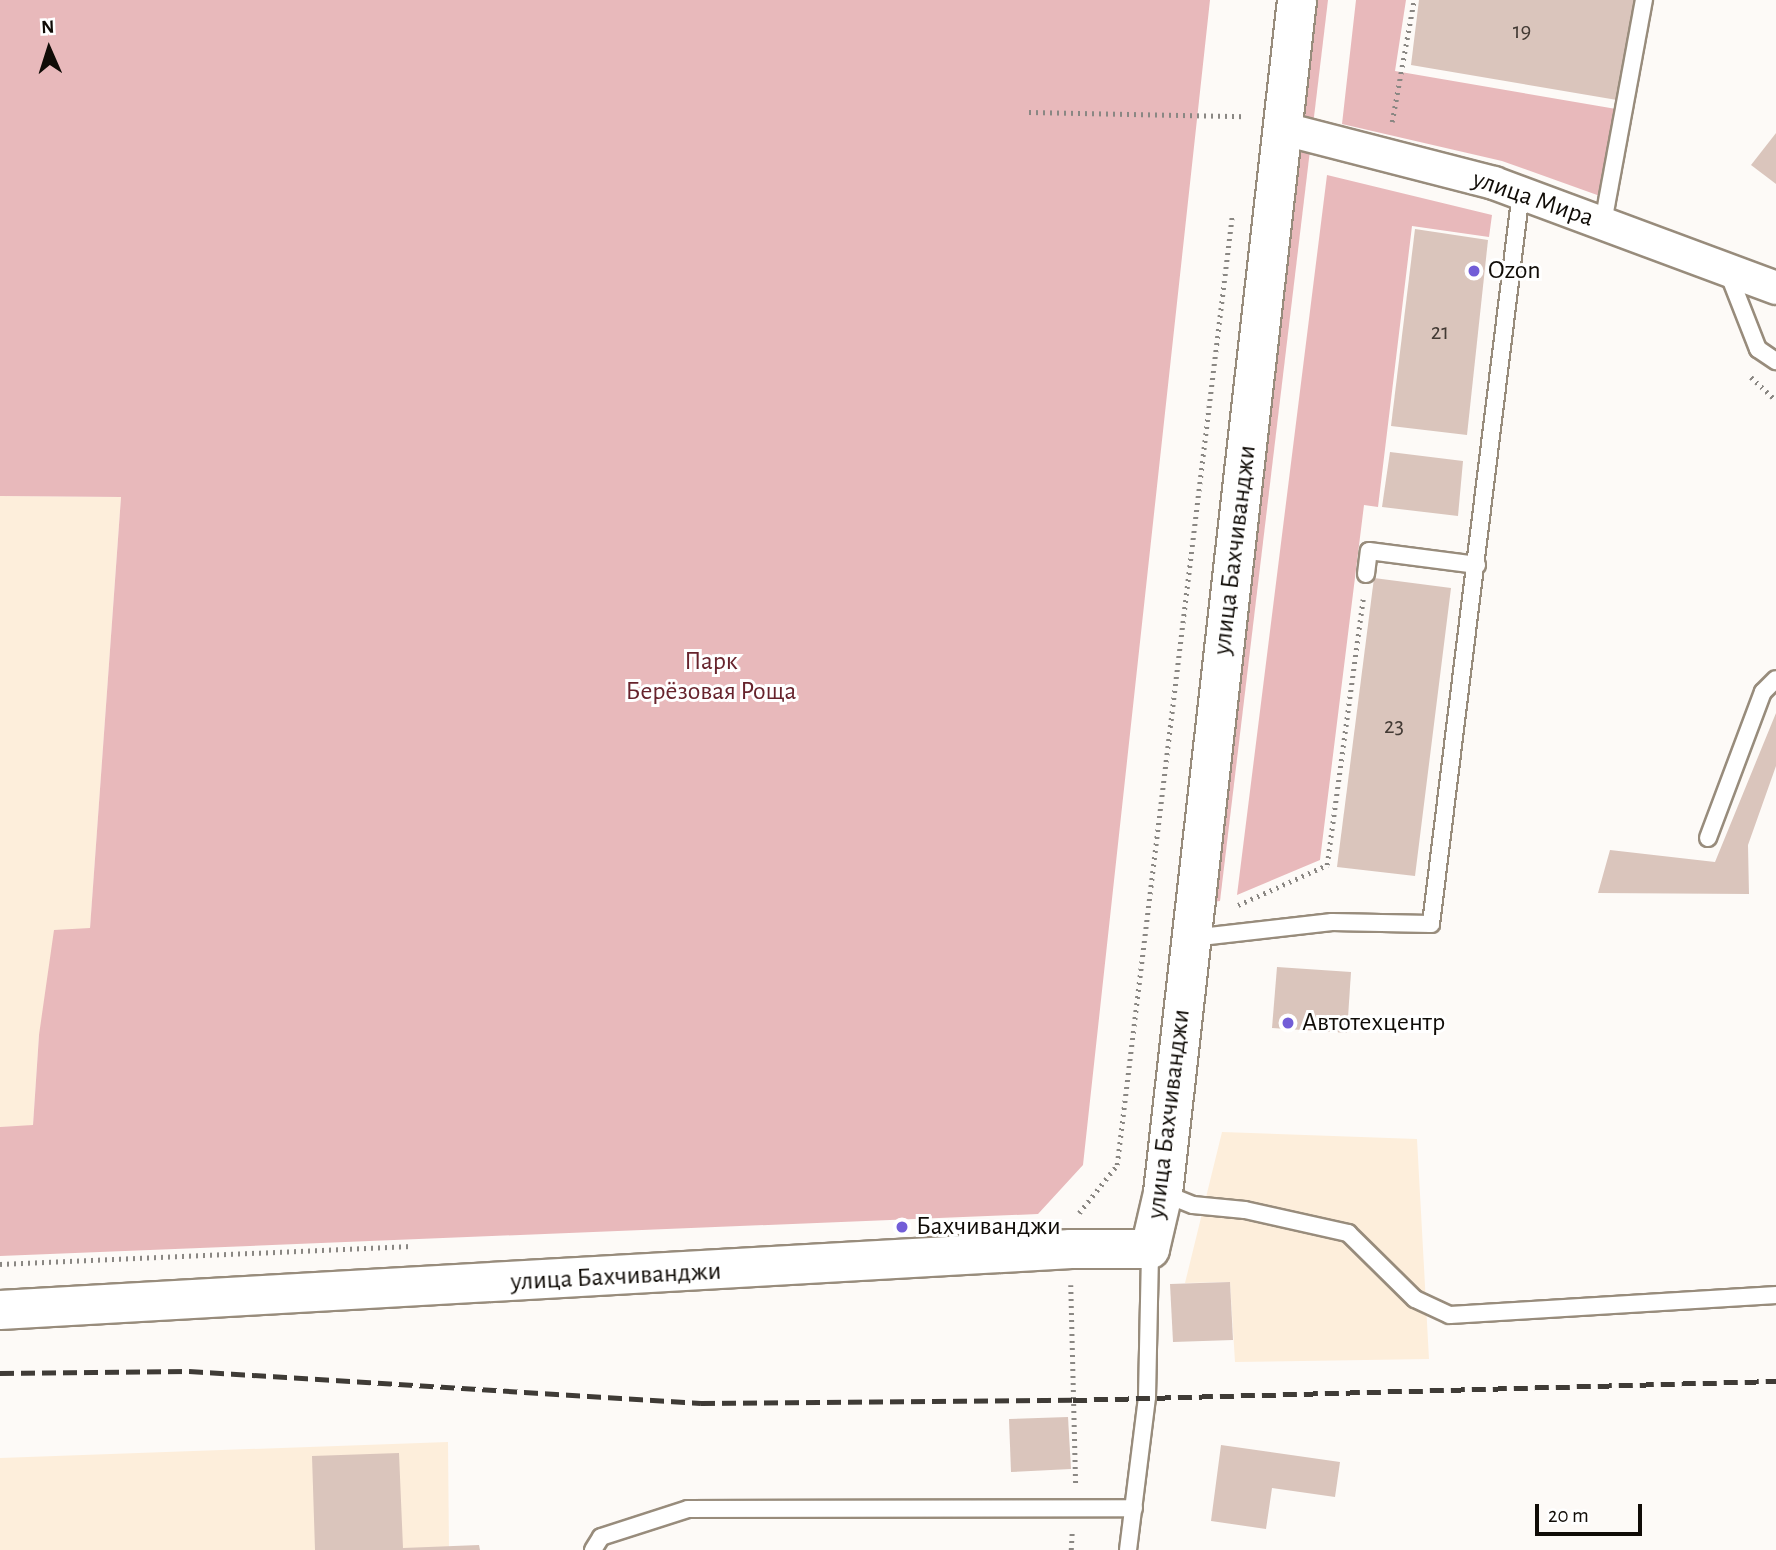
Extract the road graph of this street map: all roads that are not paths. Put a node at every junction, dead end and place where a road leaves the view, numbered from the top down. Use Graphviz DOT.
graph roads {
  1 [pos="1297,0"];
  2 [pos="1644,0"];
  3 [pos="1284,129"];
  4 [pos="1521,192"];
  5 [pos="1603,223"];
  6 [pos="1727,270"];
  7 [pos="1776,288"];
  8 [pos="1776,361"];
  9 [pos="1477,565"];
  10 [pos="1366,574"];
  11 [pos="1776,679"];
  12 [pos="1708,838"];
  13 [pos="1190,939"];
  14 [pos="1163,1193"];
  15 [pos="1150,1249"];
  16 [pos="1776,1295"];
  17 [pos="0,1310"];
  18 [pos="1134,1508"];
  19 [pos="593,1550"];
  20 [pos="1128,1550"];
  1 -- 3 [label="main road, улица Бахчиванджи"];
  2 -- 5 [label="lane"];
  3 -- 4 [label="street, улица Мира"];
  3 -- 13 [label="main road, улица Бахчиванджи"];
  4 -- 5 [label="street, улица Мира"];
  4 -- 9 [label="lane"];
  5 -- 6 [label="street, улица Мира"];
  6 -- 7 [label="street, улица Мира"];
  6 -- 8 [label="lane"];
  9 -- 10 [label="lane"];
  9 -- 13 [label="lane"];
  11 -- 12 [label="lane"];
  13 -- 14 [label="main road, улица Бахчиванджи"];
  14 -- 15 [label="main road, улица Бахчиванджи"];
  14 -- 16 [label="lane"];
  15 -- 17 [label="main road, улица Бахчиванджи"];
  15 -- 18 [label="lane"];
  18 -- 19 [label="lane"];
  18 -- 20 [label="lane"];
}
